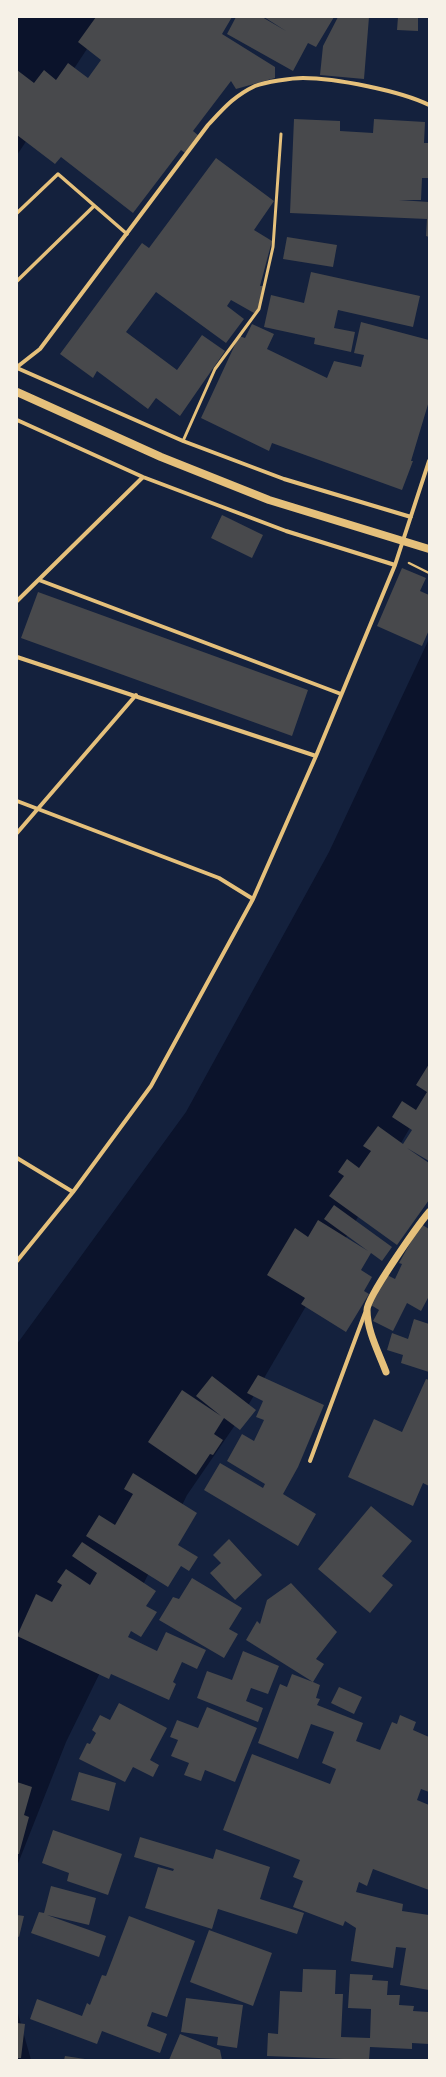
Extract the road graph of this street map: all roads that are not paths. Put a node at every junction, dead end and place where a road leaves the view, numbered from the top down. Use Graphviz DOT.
graph roads {
  1 [pos="429,105"];
  2 [pos="281,134"];
  3 [pos="94,206"];
  4 [pos="17,213"];
  5 [pos="127,234"];
  6 [pos="17,281"];
  7 [pos="17,367"];
  8 [pos="17,392"];
  9 [pos="17,420"];
  10 [pos="183,442"];
  11 [pos="429,462"];
  12 [pos="143,477"];
  13 [pos="411,517"];
  14 [pos="429,549"];
  15 [pos="395,565"];
  16 [pos="38,580"];
  17 [pos="17,601"];
  18 [pos="17,657"];
  19 [pos="341,694"];
  20 [pos="136,695"];
  21 [pos="316,756"];
  22 [pos="17,801"];
  23 [pos="36,809"];
  24 [pos="17,833"];
  25 [pos="253,899"];
  26 [pos="17,1158"];
  27 [pos="73,1192"];
  28 [pos="429,1212"];
  29 [pos="17,1261"];
  30 [pos="367,1309"];
  31 [pos="386,1372"];
  32 [pos="310,1461"];
  1 -- 5 [label="street"];
  2 -- 10 [label="lane"];
  3 -- 4 [label="street"];
  3 -- 5 [label="street"];
  3 -- 6 [label="street"];
  5 -- 7 [label="street"];
  7 -- 10 [label="street"];
  8 -- 14 [label="main road"];
  9 -- 12 [label="street"];
  10 -- 13 [label="street"];
  11 -- 13 [label="street"];
  12 -- 15 [label="street"];
  12 -- 16 [label="street"];
  13 -- 15 [label="street"];
  15 -- 19 [label="street"];
  16 -- 17 [label="street"];
  16 -- 19 [label="street"];
  18 -- 20 [label="street"];
  19 -- 21 [label="street"];
  20 -- 21 [label="street"];
  20 -- 23 [label="street"];
  21 -- 25 [label="street"];
  22 -- 23 [label="street"];
  23 -- 24 [label="street"];
  23 -- 25 [label="street"];
  25 -- 27 [label="street"];
  26 -- 27 [label="street"];
  27 -- 29 [label="street"];
  28 -- 30 [label="street"];
  30 -- 31 [label="street"];
  30 -- 32 [label="street"];
}
